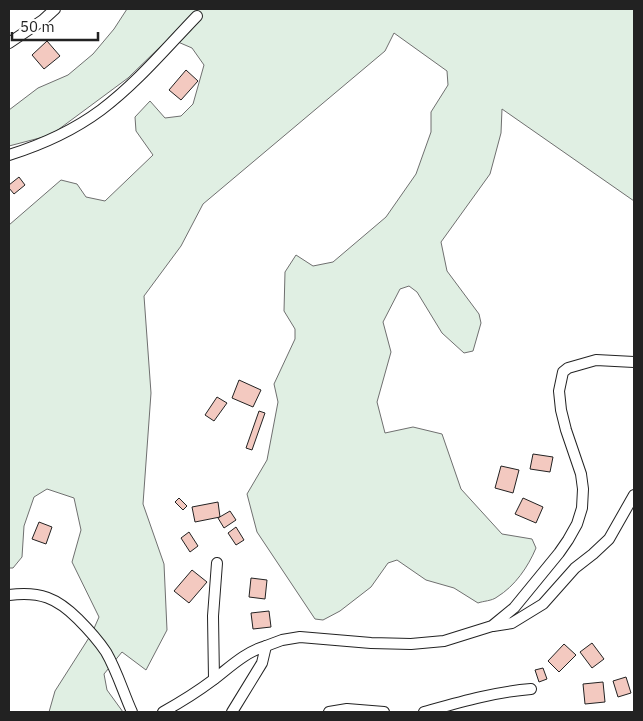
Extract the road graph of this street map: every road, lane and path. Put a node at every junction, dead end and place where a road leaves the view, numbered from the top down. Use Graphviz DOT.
graph roads {
  1 [pos="55,9"];
  2 [pos="198,16"];
  3 [pos="9,44"];
  4 [pos="9,155"];
  5 [pos="634,362"];
  6 [pos="634,496"];
  7 [pos="217,562"];
  8 [pos="9,595"];
  9 [pos="492,626"];
  10 [pos="266,646"];
  11 [pos="214,680"];
  12 [pos="531,689"];
  13 [pos="132,712"];
  14 [pos="163,712"];
  15 [pos="232,712"];
  16 [pos="329,712"];
  17 [pos="384,712"];
  18 [pos="424,712"];
  1 -- 3 [label="street"];
  2 -- 4 [label="street"];
  5 -- 9 [label="street"];
  6 -- 9 [label="street"];
  7 -- 11 [label="street"];
  8 -- 13 [label="street"];
  9 -- 10 [label="street"];
  10 -- 11 [label="street"];
  10 -- 15 [label="street"];
  11 -- 14 [label="street"];
  12 -- 18 [label="street"];
  16 -- 17 [label="street"];
}
